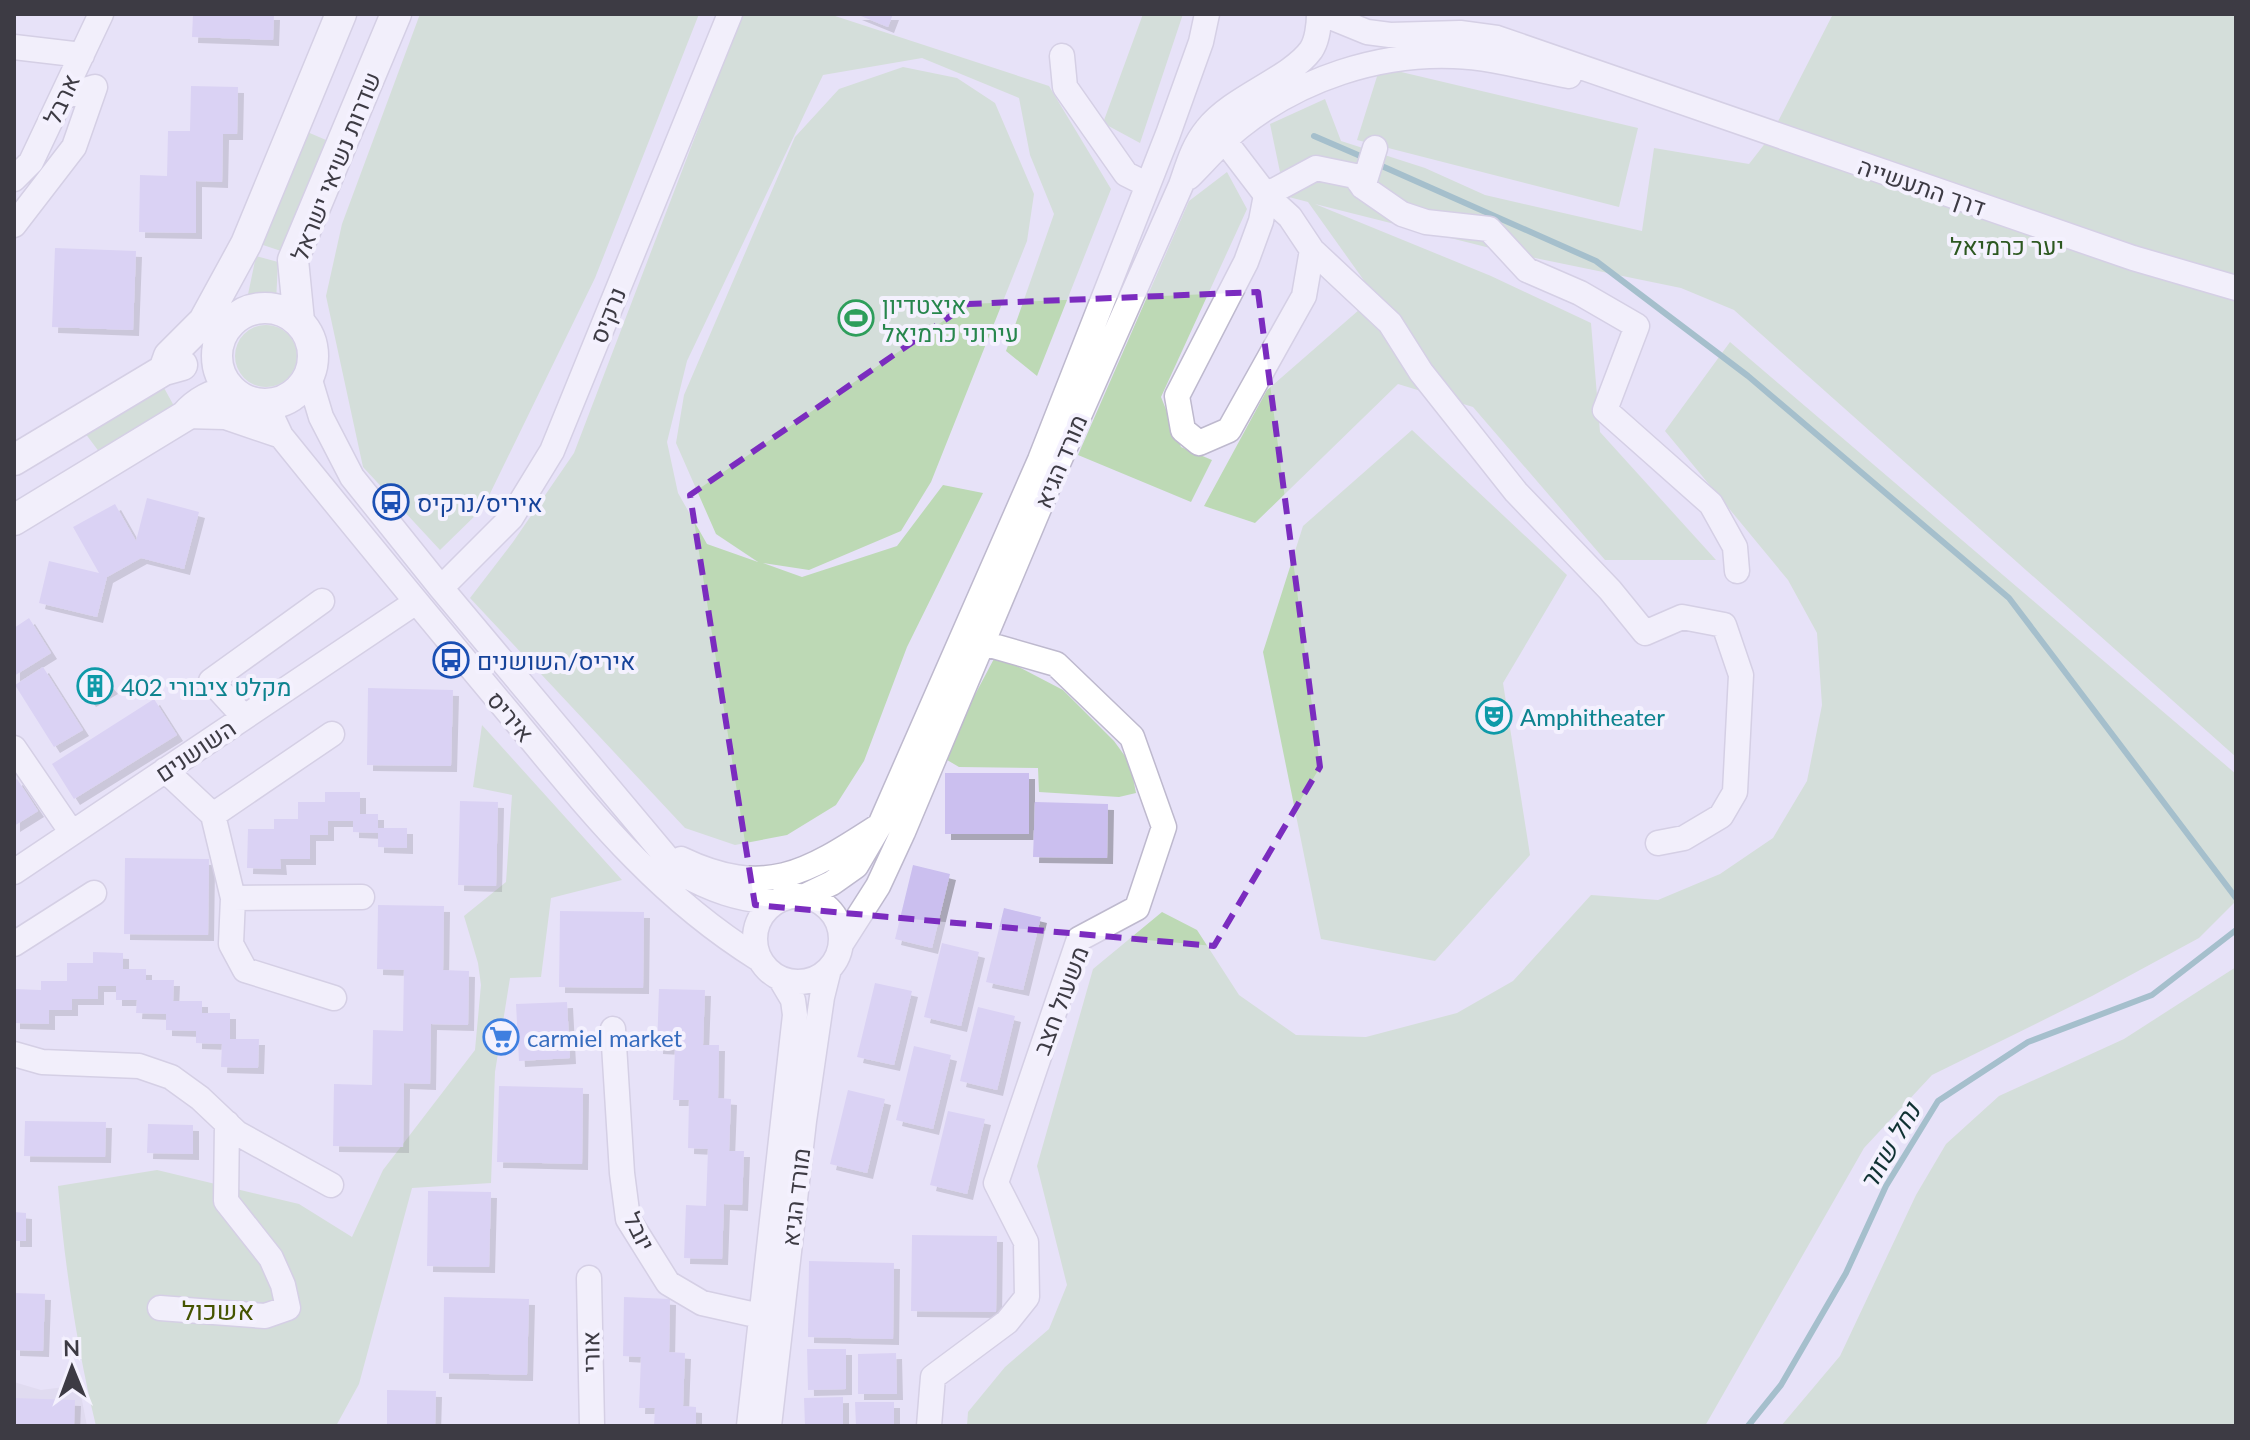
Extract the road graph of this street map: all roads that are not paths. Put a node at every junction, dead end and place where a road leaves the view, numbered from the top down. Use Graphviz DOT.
graph roads {
  1 [pos="101,14"];
  2 [pos="341,14"];
  3 [pos="396,14"];
  4 [pos="730,14"];
  5 [pos="1207,14"];
  6 [pos="1321,14"];
  7 [pos="14,47"];
  8 [pos="82,55"];
  9 [pos="1062,56"];
  10 [pos="1252,92"];
  11 [pos="1656,94"];
  12 [pos="62,97"];
  13 [pos="1232,133"];
  14 [pos="1375,148"];
  15 [pos="14,179"];
  16 [pos="1148,185"];
  17 [pos="1181,185"];
  18 [pos="1363,187"];
  19 [pos="1266,195"];
  20 [pos="14,225"];
  21 [pos="246,244"];
  22 [pos="1312,250"];
  23 [pos="2236,288"];
  24 [pos="299,321"];
  25 [pos="224,333"];
  26 [pos="164,370"];
  27 [pos="309,377"];
  28 [pos="231,390"];
  29 [pos="266,404"];
  30 [pos="185,416"];
  31 [pos="281,436"];
  32 [pos="14,460"];
  33 [pos="14,520"];
  34 [pos="1737,571"];
  35 [pos="441,588"];
  36 [pos="322,601"];
  37 [pos="416,602"];
  38 [pos="983,643"];
  39 [pos="244,717"];
  40 [pos="332,734"];
  41 [pos="14,748"];
  42 [pos="165,770"];
  43 [pos="213,815"];
  44 [pos="880,825"];
  45 [pos="72,833"];
  46 [pos="1658,843"];
  47 [pos="658,848"];
  48 [pos="14,872"];
  49 [pos="94,893"];
  50 [pos="805,896"];
  51 [pos="362,897"];
  52 [pos="233,898"];
  53 [pos="775,902"];
  54 [pos="14,944"];
  55 [pos="841,944"];
  56 [pos="759,959"];
  57 [pos="829,969"];
  58 [pos="780,978"];
  59 [pos="334,998"];
  60 [pos="613,1029"];
  61 [pos="14,1054"];
  62 [pos="227,1123"];
  63 [pos="331,1185"];
  64 [pos="589,1278"];
  65 [pos="160,1308"];
  66 [pos="760,1316"];
  67 [pos="592,1426"];
  68 [pos="749,1426"];
  69 [pos="769,1426"];
  70 [pos="929,1426"];
  1 -- 8 [label="street, ארבל"];
  2 -- 21 [label="main road"];
  3 -- 24 [label="main road, שדרות נשיאי ישראל"];
  4 -- 35 [label="street, נרקיס"];
  5 -- 16 [label="street, מורד הגיא"];
  6 -- 10 [label="street, מורד הגיא"];
  6 -- 11 [label="street, דרך התעשייה"];
  7 -- 8 [label="street"];
  8 -- 12 [label="street, ארבל"];
  9 -- 16 [label="street"];
  10 -- 13 [label="street"];
  10 -- 17 [label="street, מורד הגיא"];
  11 -- 13 [label="street, דרך התעשייה"];
  11 -- 23 [label="street, דרך התעשייה"];
  12 -- 15 [label="street, ארבל"];
  12 -- 20 [label="street"];
  13 -- 17 [label="street, דרך התעשייה"];
  13 -- 19 [label="street"];
  14 -- 18 [label="street"];
  16 -- 44 [label="street, מורד הגיא"];
  17 -- 38 [label="street, מורד הגיא"];
  18 -- 19 [label="street"];
  18 -- 34 [label="street"];
  19 -- 22 [label="street"];
  19 -- 22 [label="street"];
  21 -- 25 [label="main road"];
  21 -- 26 [label="main road"];
  22 -- 46 [label="street"];
  24 -- 25 [label="main road"];
  24 -- 27 [label="main road"];
  25 -- 26 [label="main road"];
  25 -- 28 [label="main road"];
  26 -- 32 [label="main road"];
  27 -- 29 [label="main road"];
  27 -- 35 [label="street, איריס"];
  28 -- 29 [label="main road"];
  28 -- 30 [label="main road"];
  29 -- 31 [label="street, איריס"];
  30 -- 31 [label="street"];
  30 -- 33 [label="main road"];
  31 -- 37 [label="street, איריס"];
  35 -- 47 [label="street, איריס"];
  36 -- 39 [label="street"];
  37 -- 39 [label="street, השושנים"];
  37 -- 56 [label="street, איריס"];
  38 -- 55 [label="street, מורד הגיא"];
  38 -- 70 [label="street, משעול חצב"];
  39 -- 42 [label="street, השושנים"];
  40 -- 43 [label="street"];
  41 -- 45 [label="street"];
  42 -- 43 [label="street"];
  42 -- 45 [label="street, השושנים"];
  43 -- 52 [label="street"];
  44 -- 47 [label="street"];
  44 -- 50 [label="street, מורד הגיא"];
  45 -- 48 [label="street, השושנים"];
  47 -- 53 [label="street, איריס"];
  49 -- 54 [label="street"];
  50 -- 53 [label="street"];
  50 -- 55 [label="street"];
  51 -- 52 [label="street"];
  52 -- 59 [label="street"];
  53 -- 56 [label="street"];
  55 -- 57 [label="street"];
  56 -- 58 [label="street"];
  57 -- 58 [label="street"];
  57 -- 69 [label="street, מורד הגיא"];
  58 -- 66 [label="street, מורד הגיא"];
  60 -- 66 [label="street, יובל"];
  61 -- 62 [label="street"];
  62 -- 63 [label="street"];
  62 -- 65 [label="street"];
  64 -- 67 [label="street, אורי"];
  66 -- 68 [label="street, מורד הגיא"];
}
